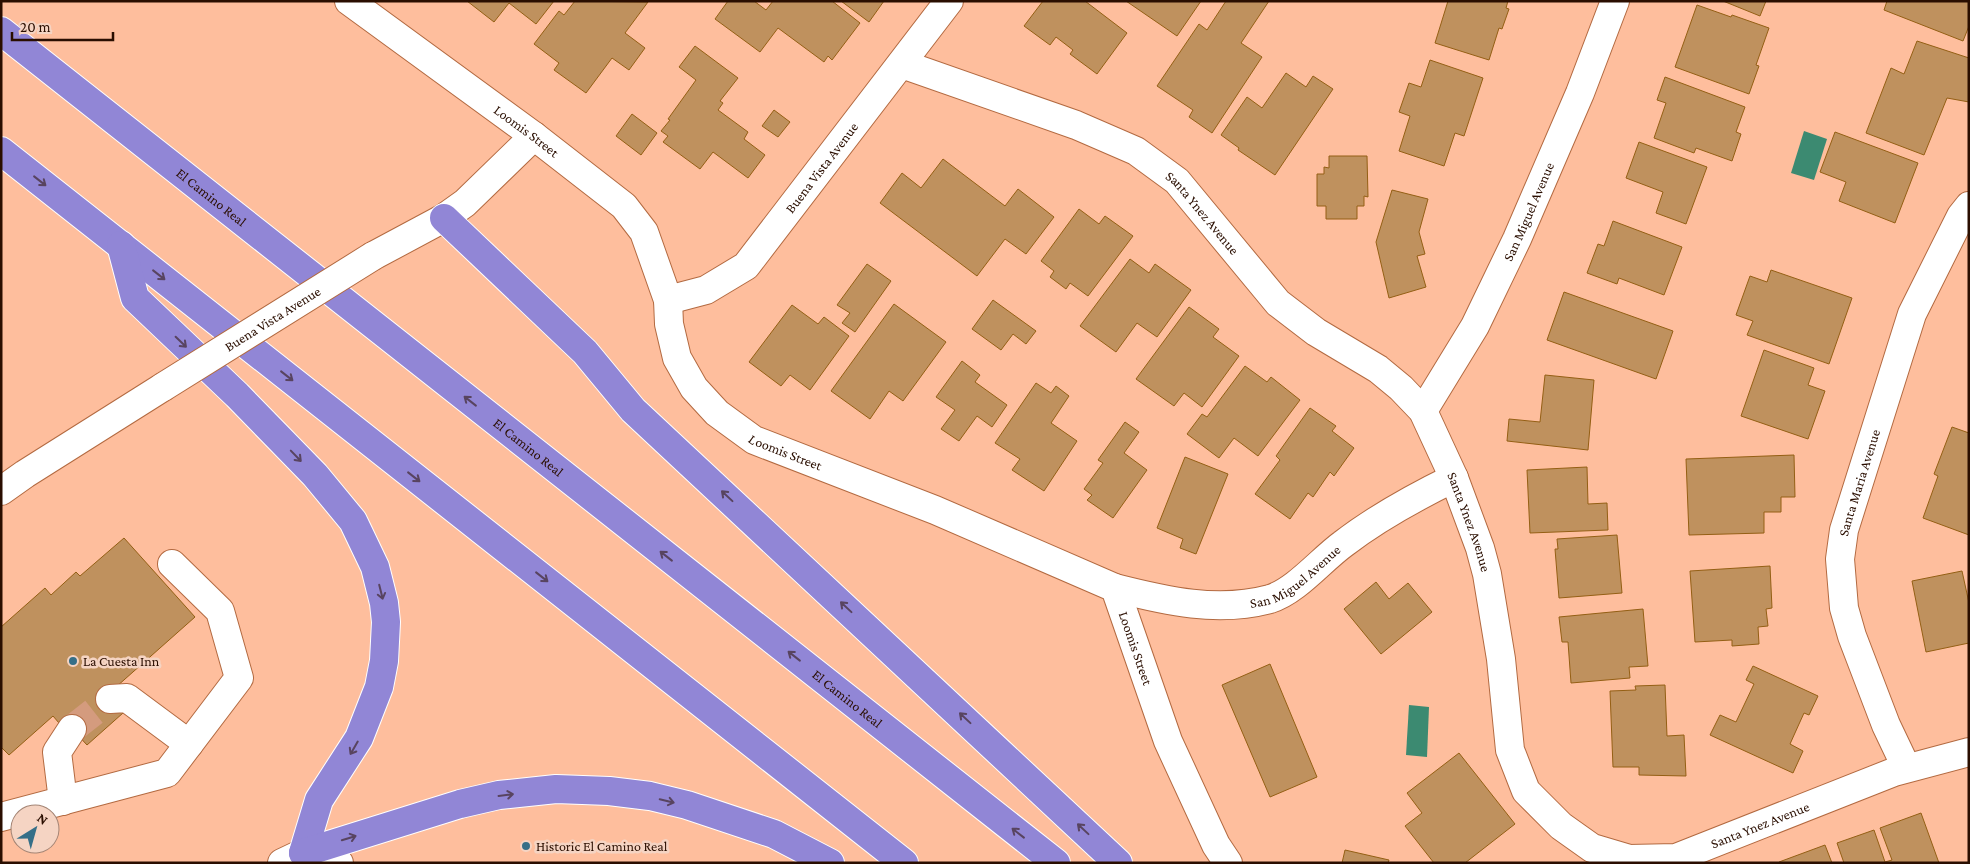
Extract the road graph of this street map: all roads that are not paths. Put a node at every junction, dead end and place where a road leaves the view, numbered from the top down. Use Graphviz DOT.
graph roads {
  1 [pos="349,1"];
  2 [pos="949,1"];
  3 [pos="1615,1"];
  4 [pos="1,31"];
  5 [pos="902,64"];
  6 [pos="534,136"];
  7 [pos="1,151"];
  8 [pos="1969,206"];
  9 [pos="444,218"];
  10 [pos="121,245"];
  11 [pos="668,300"];
  12 [pos="1423,412"];
  13 [pos="1454,478"];
  14 [pos="1,491"];
  15 [pos="172,564"];
  16 [pos="1115,588"];
  17 [pos="110,699"];
  18 [pos="72,728"];
  19 [pos="188,744"];
  20 [pos="1969,752"];
  21 [pos="1906,767"];
  22 [pos="63,801"];
  23 [pos="1,817"];
  24 [pos="298,859"];
  25 [pos="339,863"];
  26 [pos="830,863"];
  27 [pos="904,863"];
  28 [pos="1056,863"];
  29 [pos="1118,863"];
  30 [pos="1228,863"];
  1 -- 6 [label="street, Loomis Street"];
  2 -- 5 [label="street, Buena Vista Avenue"];
  3 -- 12 [label="street, San Miguel Avenue"];
  28 -- 4 [label="highway, El Camino Real, one-way"];
  5 -- 11 [label="street, Buena Vista Avenue"];
  5 -- 12 [label="street, Santa Ynez Avenue"];
  6 -- 9 [label="street, Buena Vista Avenue"];
  6 -- 11 [label="street, Loomis Street"];
  7 -- 10 [label="highway, one-way"];
  8 -- 21 [label="street, Santa Maria Avenue"];
  9 -- 14 [label="street, Buena Vista Avenue, bridge"];
  29 -- 9 [label="highway, one-way"];
  10 -- 24 [label="highway, one-way"];
  10 -- 27 [label="highway, one-way"];
  11 -- 16 [label="street, Loomis Street"];
  12 -- 13 [label="street, Santa Ynez Avenue"];
  13 -- 16 [label="street, San Miguel Avenue"];
  13 -- 21 [label="street, Santa Ynez Avenue"];
  15 -- 19 [label="street"];
  16 -- 30 [label="street, Loomis Street"];
  17 -- 19 [label="street"];
  18 -- 22 [label="street"];
  19 -- 22 [label="street"];
  20 -- 21 [label="street, Santa Ynez Avenue"];
  22 -- 23 [label="street"];
  24 -- 25 [label="street"];
  24 -- 26 [label="highway, one-way"];
}
